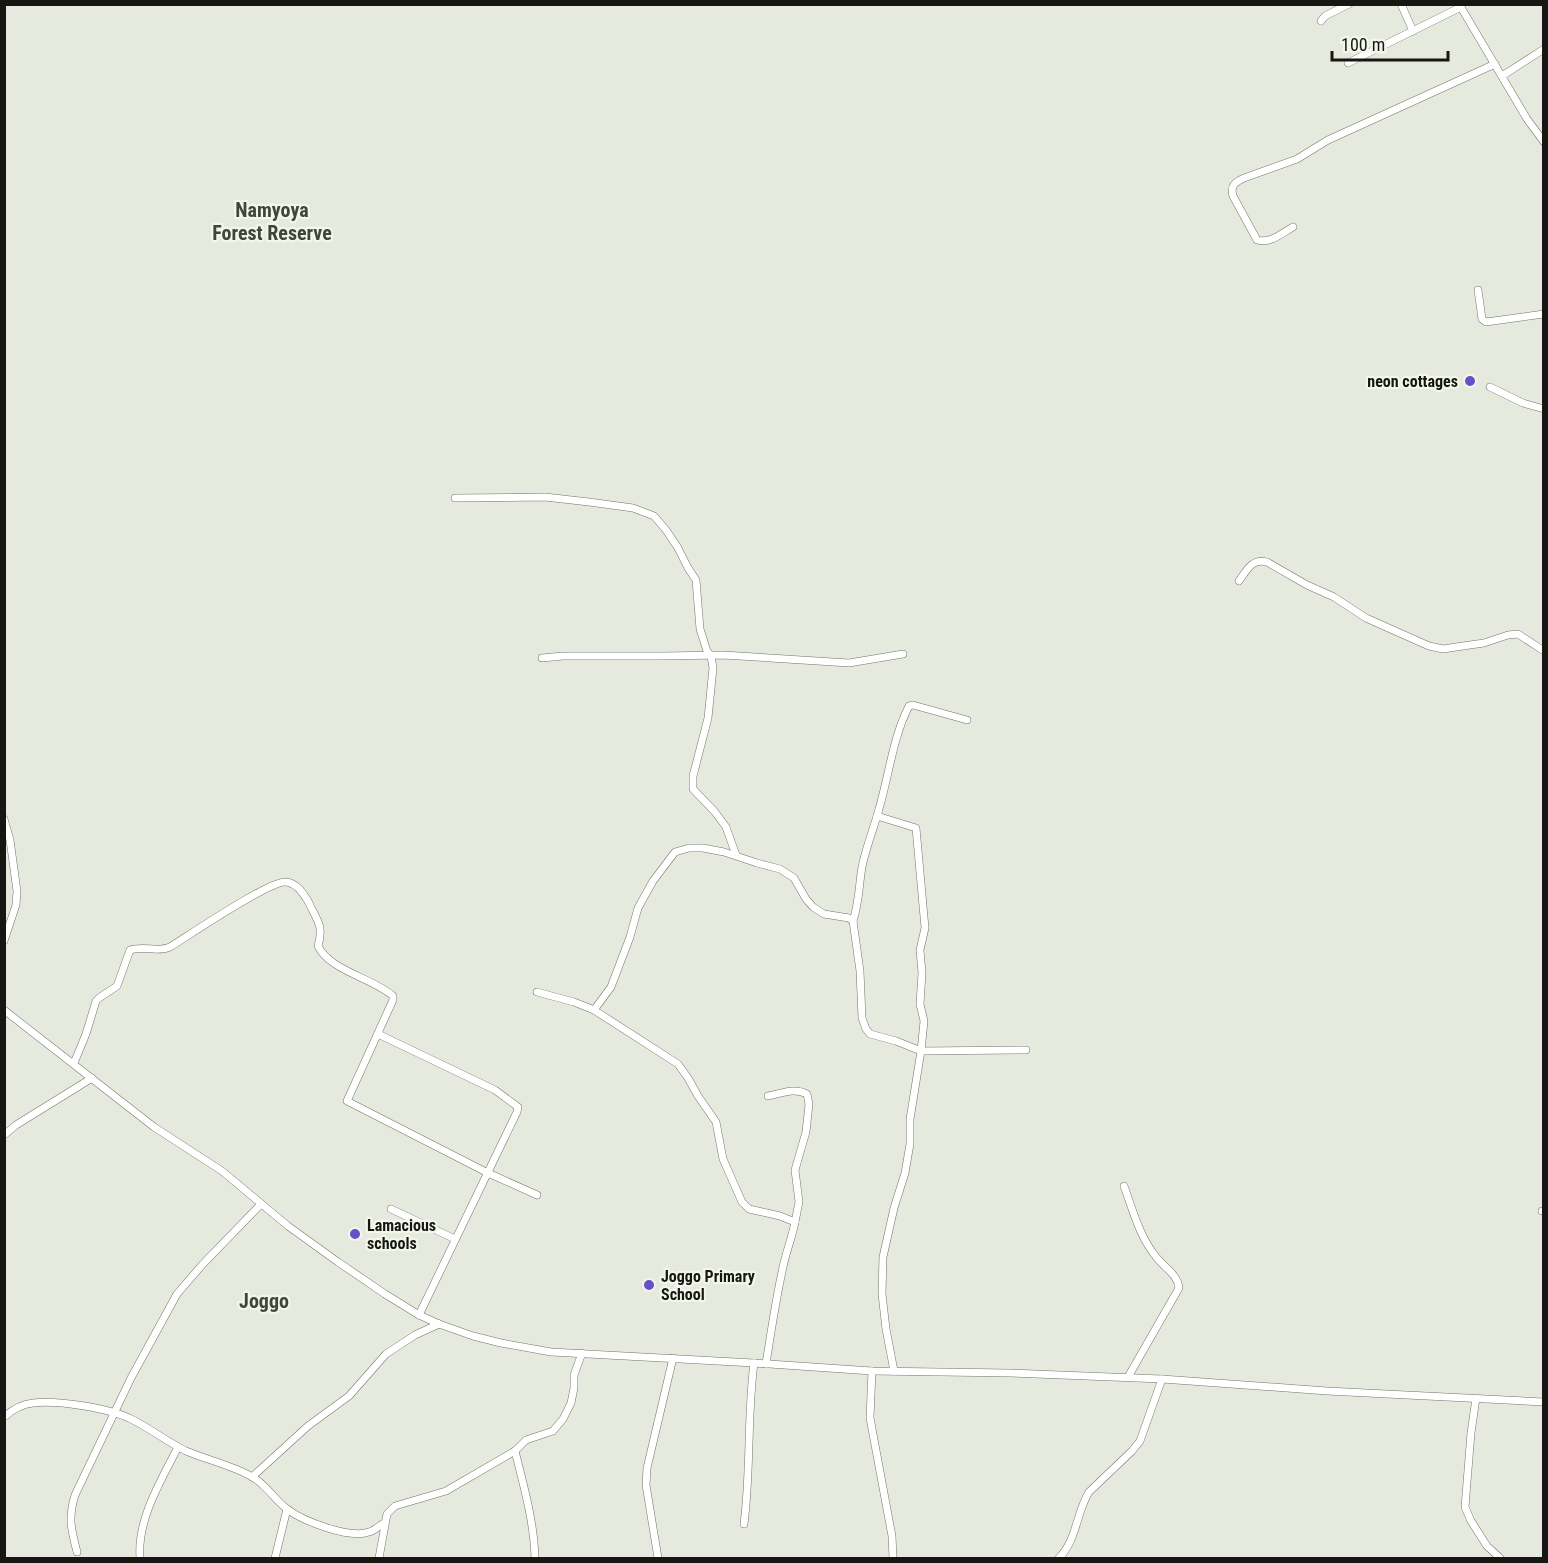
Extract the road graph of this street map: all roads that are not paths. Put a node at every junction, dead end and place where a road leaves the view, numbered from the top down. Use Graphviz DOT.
graph roads {
  1 [pos="1349,4"];
  2 [pos="1401,4"];
  3 [pos="1460,6"];
  4 [pos="1321,21"];
  5 [pos="1413,31"];
  6 [pos="1544,49"];
  7 [pos="1348,63"];
  8 [pos="1495,64"];
  9 [pos="1502,76"];
  10 [pos="1544,142"];
  11 [pos="1293,227"];
  12 [pos="1478,290"];
  13 [pos="1544,314"];
  14 [pos="1490,387"];
  15 [pos="1544,409"];
  16 [pos="455,498"];
  17 [pos="1239,581"];
  18 [pos="1544,651"];
  19 [pos="903,654"];
  20 [pos="711,656"];
  21 [pos="542,658"];
  22 [pos="967,720"];
  23 [pos="877,816"];
  24 [pos="4,819"];
  25 [pos="736,855"];
  26 [pos="853,921"];
  27 [pos="4,941"];
  28 [pos="537,992"];
  29 [pos="4,1010"];
  30 [pos="594,1010"];
  31 [pos="378,1034"];
  32 [pos="1026,1050"];
  33 [pos="921,1051"];
  34 [pos="74,1063"];
  35 [pos="92,1078"];
  36 [pos="768,1096"];
  37 [pos="4,1135"];
  38 [pos="488,1173"];
  39 [pos="1124,1186"];
  40 [pos="537,1194"];
  41 [pos="261,1204"];
  42 [pos="392,1209"];
  43 [pos="795,1222"];
  44 [pos="455,1239"];
  45 [pos="419,1315"];
  46 [pos="439,1324"];
  47 [pos="582,1353"];
  48 [pos="673,1358"];
  49 [pos="754,1363"];
  50 [pos="766,1364"];
  51 [pos="872,1371"];
  52 [pos="894,1371"];
  53 [pos="1128,1377"];
  54 [pos="1162,1379"];
  55 [pos="1476,1398"];
  56 [pos="1544,1402"];
  57 [pos="114,1412"];
  58 [pos="4,1417"];
  59 [pos="178,1447"];
  60 [pos="515,1452"];
  61 [pos="252,1477"];
  62 [pos="287,1509"];
  63 [pos="384,1523"];
  64 [pos="744,1524"];
  65 [pos="76,1552"];
  66 [pos="140,1558"];
  67 [pos="274,1558"];
  68 [pos="379,1558"];
  69 [pos="536,1558"];
  70 [pos="658,1558"];
  71 [pos="893,1558"];
  72 [pos="1059,1558"];
  73 [pos="1500,1558"];
  1 -- 4 [label="street"];
  2 -- 5 [label="street"];
  3 -- 5 [label="street"];
  3 -- 8 [label="street"];
  5 -- 7 [label="street"];
  6 -- 9 [label="street"];
  8 -- 9 [label="street"];
  8 -- 11 [label="street"];
  9 -- 10 [label="street"];
  12 -- 13 [label="street"];
  14 -- 15 [label="street"];
  16 -- 20 [label="street"];
  17 -- 18 [label="street"];
  19 -- 20 [label="street"];
  20 -- 21 [label="street"];
  20 -- 25 [label="street"];
  22 -- 23 [label="street"];
  23 -- 26 [label="street"];
  23 -- 33 [label="street"];
  24 -- 27 [label="street"];
  25 -- 26 [label="street"];
  25 -- 30 [label="street"];
  26 -- 33 [label="street"];
  28 -- 30 [label="street"];
  29 -- 34 [label="street"];
  30 -- 43 [label="street"];
  31 -- 34 [label="street"];
  31 -- 38 [label="street"];
  31 -- 38 [label="street"];
  32 -- 33 [label="street"];
  33 -- 52 [label="street"];
  34 -- 35 [label="street"];
  35 -- 37 [label="street"];
  35 -- 41 [label="street"];
  36 -- 43 [label="street"];
  38 -- 40 [label="street"];
  38 -- 44 [label="street"];
  39 -- 53 [label="street"];
  41 -- 45 [label="street"];
  41 -- 57 [label="street"];
  42 -- 44 [label="street"];
  43 -- 50 [label="street"];
  44 -- 45 [label="street"];
  45 -- 46 [label="street"];
  46 -- 47 [label="street"];
  46 -- 61 [label="street"];
  47 -- 48 [label="street"];
  47 -- 60 [label="street"];
  48 -- 49 [label="street"];
  48 -- 70 [label="street"];
  49 -- 50 [label="street"];
  49 -- 64 [label="street"];
  50 -- 51 [label="street"];
  51 -- 52 [label="street"];
  51 -- 71 [label="street"];
  52 -- 53 [label="street"];
  53 -- 54 [label="street"];
  54 -- 55 [label="street"];
  54 -- 72 [label="street"];
  55 -- 56 [label="street"];
  55 -- 73 [label="street"];
  57 -- 58 [label="street"];
  57 -- 59 [label="street"];
  57 -- 65 [label="street"];
  59 -- 61 [label="street"];
  59 -- 66 [label="street"];
  60 -- 63 [label="street"];
  60 -- 69 [label="street"];
  61 -- 62 [label="street"];
  62 -- 63 [label="street"];
  62 -- 67 [label="street"];
  63 -- 68 [label="street"];
}
